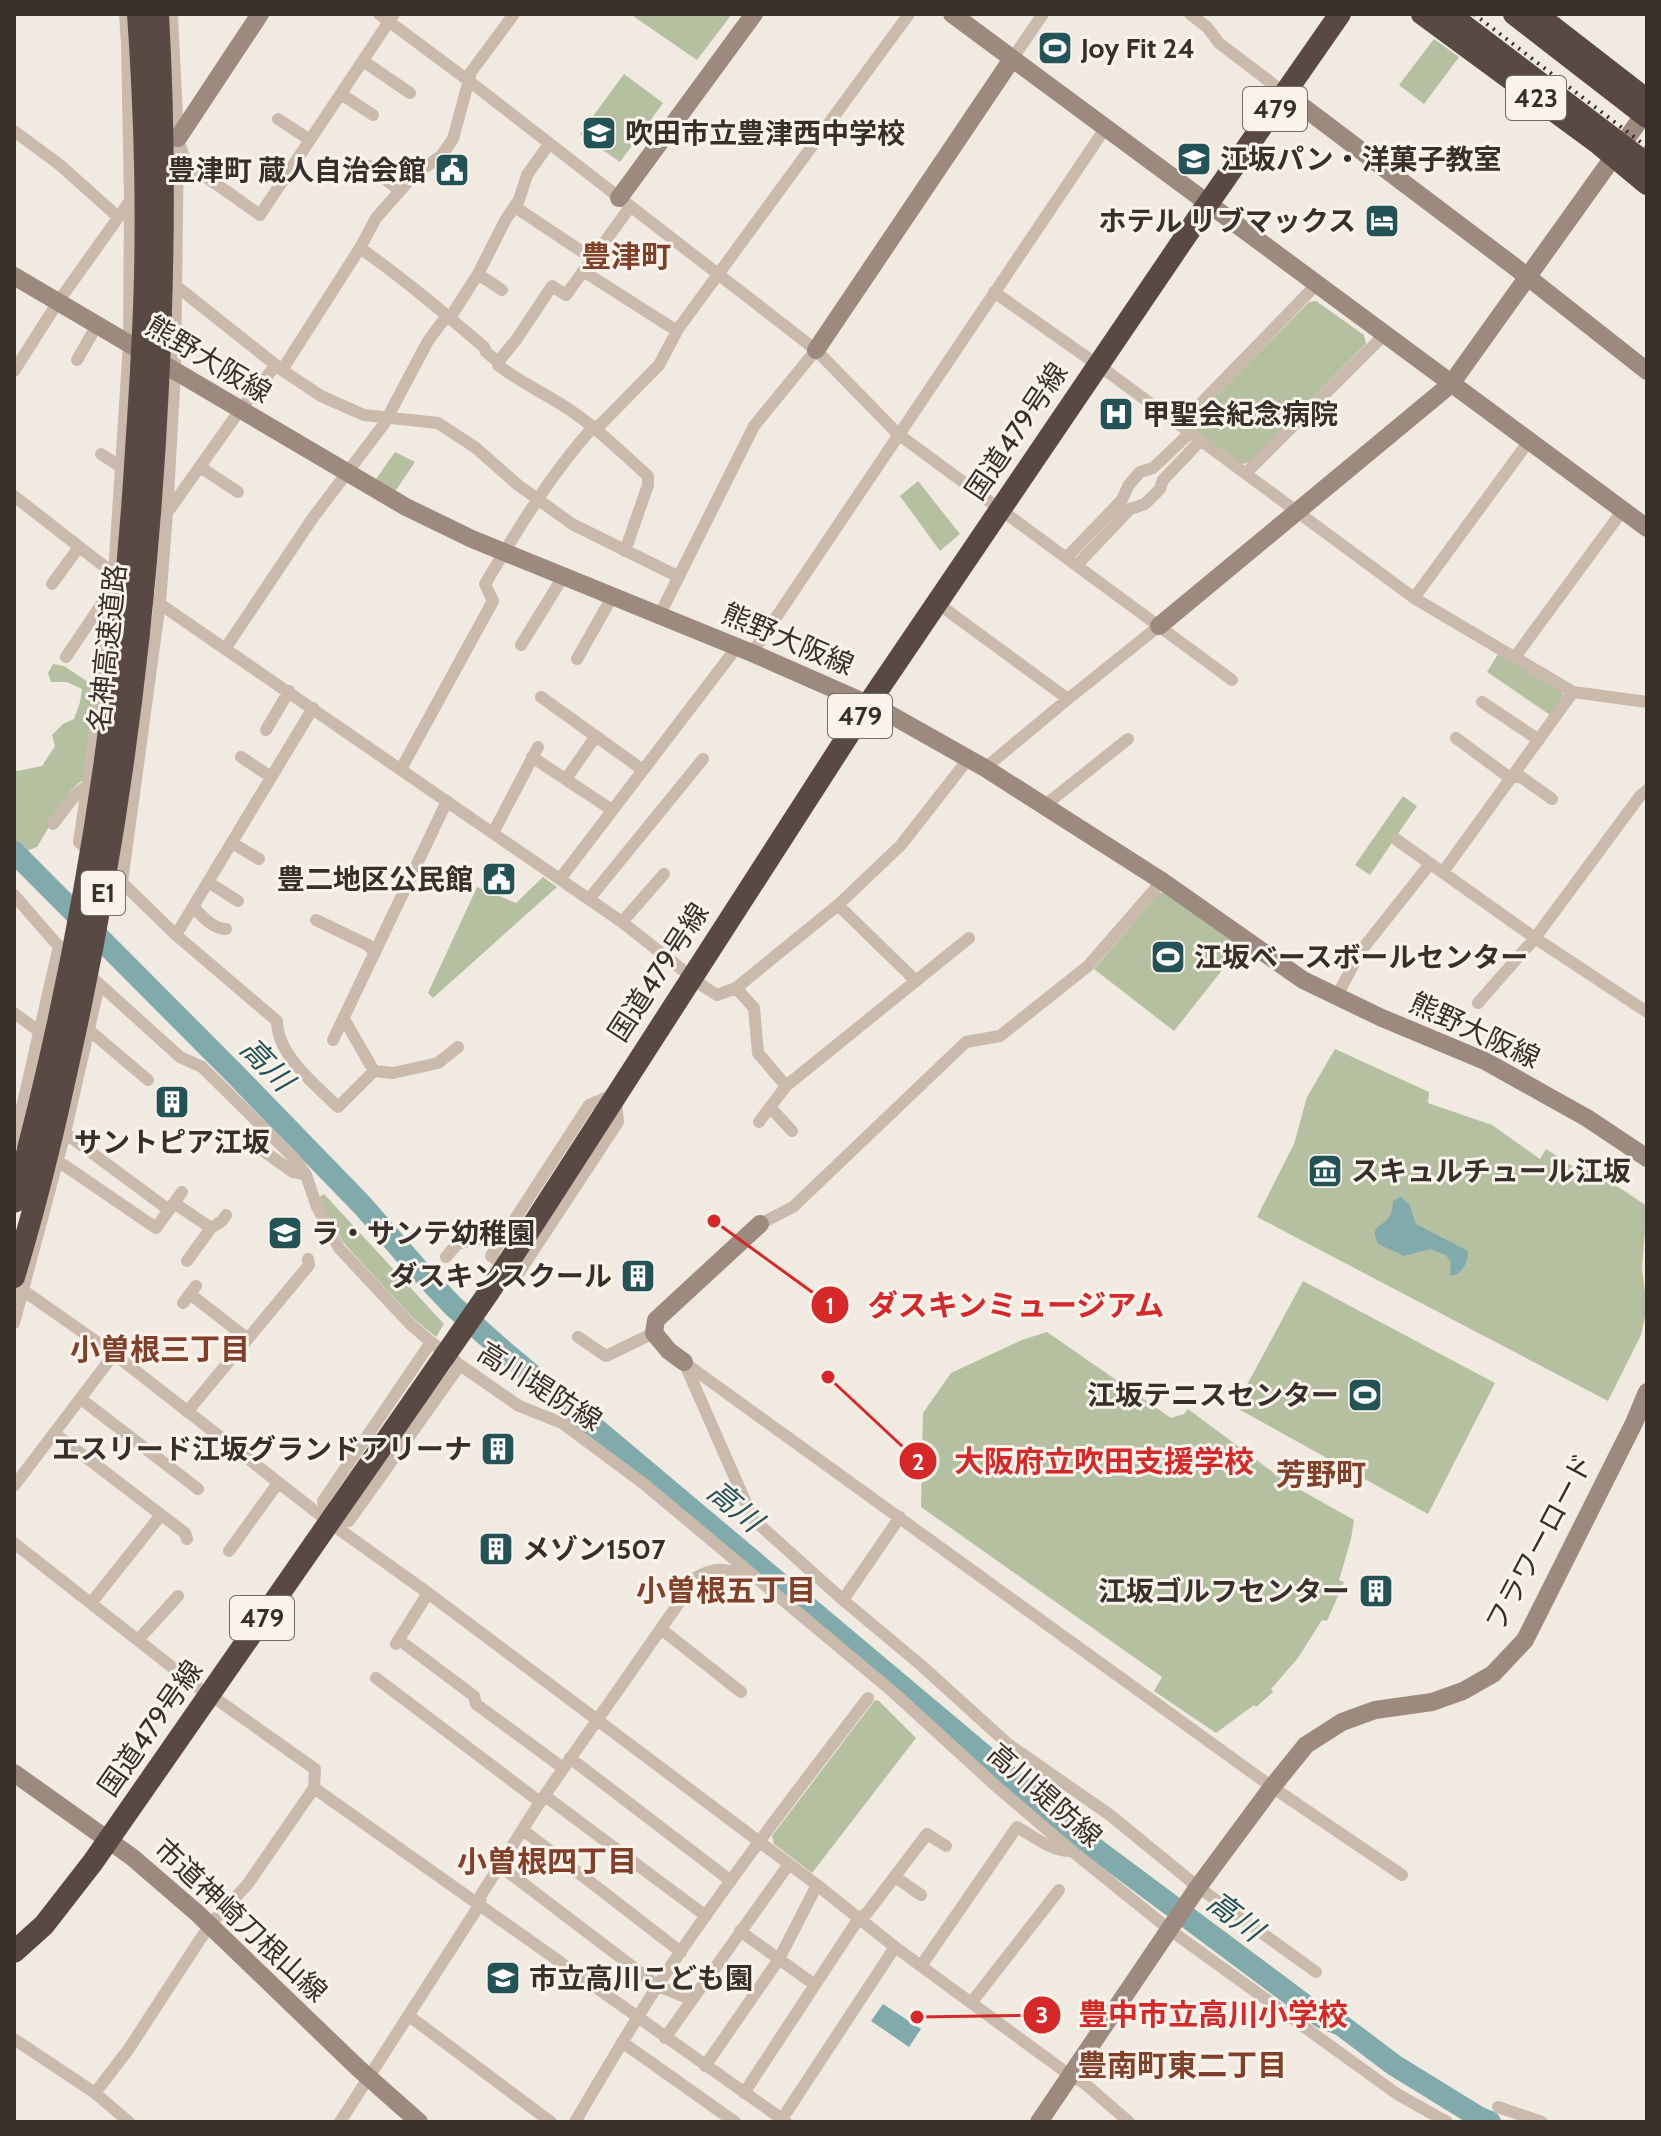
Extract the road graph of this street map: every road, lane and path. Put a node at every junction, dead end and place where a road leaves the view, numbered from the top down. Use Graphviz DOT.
graph roads {
  1 [pos="125,14"];
  2 [pos="138,14"];
  3 [pos="158,14"];
  4 [pos="172,14"];
  5 [pos="260,14"];
  6 [pos="514,14"];
  7 [pos="754,14"];
  8 [pos="909,14"];
  9 [pos="952,14"];
  10 [pos="1043,14"];
  11 [pos="1190,14"];
  12 [pos="1340,14"];
  13 [pos="1422,14"];
  14 [pos="1514,14"];
  15 [pos="1536,14"];
  16 [pos="387,17"];
  17 [pos="1446,20"];
  18 [pos="1012,59"];
  19 [pos="363,61"];
  20 [pos="469,81"];
  21 [pos="410,93"];
  22 [pos="341,94"];
  23 [pos="1286,94"];
  24 [pos="1647,100"];
  25 [pos="1647,110"];
  26 [pos="373,115"];
  27 [pos="1647,117"];
  28 [pos="278,119"];
  29 [pos="1106,127"];
  30 [pos="16,135"];
  31 [pos="178,138"];
  32 [pos="310,140"];
  33 [pos="549,144"];
  34 [pos="1613,156"];
  35 [pos="1647,164"];
  36 [pos="369,166"];
  37 [pos="1647,184"];
  38 [pos="400,191"];
  39 [pos="130,200"];
  40 [pos="624,202"];
  41 [pos="1208,203"];
  42 [pos="515,207"];
  43 [pos="117,216"];
  44 [pos="360,248"];
  45 [pos="593,259"];
  46 [pos="583,271"];
  47 [pos="478,274"];
  48 [pos="718,274"];
  49 [pos="14,276"];
  50 [pos="1527,278"];
  51 [pos="1317,284"];
  52 [pos="175,285"];
  53 [pos="502,290"];
  54 [pos="994,292"];
  55 [pos="58,302"];
  56 [pos="448,317"];
  57 [pos="97,325"];
  58 [pos="677,331"];
  59 [pos="1385,334"];
  60 [pos="129,344"];
  61 [pos="816,350"];
  62 [pos="77,360"];
  63 [pos="498,362"];
  64 [pos="1098,365"];
  65 [pos="279,367"];
  66 [pos="14,371"];
  67 [pos="1647,371"];
  68 [pos="175,372"];
  69 [pos="1451,384"];
  70 [pos="240,410"];
  71 [pos="387,419"];
  72 [pos="593,427"];
  73 [pos="1190,433"];
  74 [pos="898,434"];
  75 [pos="1529,441"];
  76 [pos="101,454"];
  77 [pos="121,467"];
  78 [pos="200,467"];
  79 [pos="1246,473"];
  80 [pos="348,474"];
  81 [pos="238,492"];
  82 [pos="14,496"];
  83 [pos="537,499"];
  84 [pos="1000,509"];
  85 [pos="1623,510"];
  86 [pos="1296,511"];
  87 [pos="167,513"];
  88 [pos="1647,528"];
  89 [pos="79,547"];
  90 [pos="625,551"];
  91 [pos="504,553"];
  92 [pos="1072,561"];
  93 [pos="114,574"];
  94 [pos="563,577"];
  95 [pos="679,577"];
  96 [pos="52,584"];
  97 [pos="109,597"];
  98 [pos="612,597"];
  99 [pos="1414,598"];
  100 [pos="160,602"];
  101 [pos="937,603"];
  102 [pos="659,616"];
  103 [pos="1159,626"];
  104 [pos="521,645"];
  105 [pos="225,649"];
  106 [pos="744,650"];
  107 [pos="66,657"];
  108 [pos="1515,657"];
  109 [pos="577,659"];
  110 [pos="1232,680"];
  111 [pos="289,691"];
  112 [pos="1573,692"];
  113 [pos="541,697"];
  114 [pos="1068,699"];
  115 [pos="1482,702"];
  116 [pos="1647,702"];
  117 [pos="869,703"];
  118 [pos="313,708"];
  119 [pos="266,730"];
  120 [pos="596,736"];
  121 [pos="1456,738"];
  122 [pos="1128,739"];
  123 [pos="1539,740"];
  124 [pos="241,757"];
  125 [pos="969,758"];
  126 [pos="703,759"];
  127 [pos="985,768"];
  128 [pos="401,769"];
  129 [pos="643,770"];
  130 [pos="1514,776"];
  131 [pos="271,777"];
  132 [pos="566,779"];
  133 [pos="87,786"];
  134 [pos="1647,790"];
  135 [pos="1552,799"];
  136 [pos="447,801"];
  137 [pos="1044,806"];
  138 [pos="612,810"];
  139 [pos="53,824"];
  140 [pos="493,833"];
  141 [pos="1397,840"];
  142 [pos="232,843"];
  143 [pos="259,859"];
  144 [pos="1430,864"];
  145 [pos="1443,872"];
  146 [pos="664,874"];
  147 [pos="560,879"];
  148 [pos="1162,881"];
  149 [pos="122,882"];
  150 [pos="208,882"];
  151 [pos="15,896"];
  152 [pos="589,899"];
  153 [pos="238,901"];
  154 [pos="838,905"];
  155 [pos="193,907"];
  156 [pos="316,920"];
  157 [pos="622,922"];
  158 [pos="226,929"];
  159 [pos="176,935"];
  160 [pos="969,938"];
  161 [pos="1535,938"];
  162 [pos="59,946"];
  163 [pos="375,953"];
  164 [pos="691,977"];
  165 [pos="916,981"];
  166 [pos="99,985"];
  167 [pos="736,988"];
  168 [pos="1337,996"];
  169 [pos="1478,1003"];
  170 [pos="1647,1012"];
  171 [pos="14,1013"];
  172 [pos="344,1019"];
  173 [pos="89,1030"];
  174 [pos="40,1032"];
  175 [pos="333,1040"];
  176 [pos="458,1047"];
  177 [pos="374,1071"];
  178 [pos="148,1080"];
  179 [pos="786,1086"];
  180 [pos="615,1094"];
  181 [pos="19,1098"];
  182 [pos="770,1107"];
  183 [pos="759,1122"];
  184 [pos="792,1131"];
  185 [pos="65,1133"];
  186 [pos="14,1142"];
  187 [pos="255,1145"];
  188 [pos="1647,1158"];
  189 [pos="58,1161"];
  190 [pos="306,1175"];
  191 [pos="14,1202"];
  192 [pos="175,1202"];
  193 [pos="226,1215"];
  194 [pos="760,1224"];
  195 [pos="211,1228"];
  196 [pos="516,1235"];
  197 [pos="446,1257"];
  198 [pos="308,1259"];
  199 [pos="187,1261"];
  200 [pos="17,1284"];
  201 [pos="190,1294"];
  202 [pos="14,1323"];
  203 [pos="654,1333"];
  204 [pos="578,1337"];
  205 [pos="248,1339"];
  206 [pos="431,1342"];
  207 [pos="114,1354"];
  208 [pos="684,1362"];
  209 [pos="460,1365"];
  210 [pos="1647,1392"];
  211 [pos="81,1399"];
  212 [pos="187,1412"];
  213 [pos="54,1433"];
  214 [pos="278,1483"];
  215 [pos="14,1486"];
  216 [pos="198,1489"];
  217 [pos="161,1515"];
  218 [pos="900,1517"];
  219 [pos="329,1522"];
  220 [pos="187,1539"];
  221 [pos="14,1543"];
  222 [pos="229,1551"];
  223 [pos="755,1578"];
  224 [pos="428,1593"];
  225 [pos="178,1596"];
  226 [pos="843,1600"];
  227 [pos="91,1603"];
  228 [pos="661,1629"];
  229 [pos="138,1640"];
  230 [pos="376,1678"];
  231 [pos="741,1692"];
  232 [pos="209,1696"];
  233 [pos="868,1698"];
  234 [pos="597,1720"];
  235 [pos="567,1763"];
  236 [pos="14,1773"];
  237 [pos="1272,1787"];
  238 [pos="314,1788"];
  239 [pos="543,1799"];
  240 [pos="523,1830"];
  241 [pos="108,1841"];
  242 [pos="758,1841"];
  243 [pos="946,1846"];
  244 [pos="1072,1851"];
  245 [pos="789,1864"];
  246 [pos="500,1866"];
  247 [pos="1402,1875"];
  248 [pos="895,1877"];
  249 [pos="731,1881"];
  250 [pos="817,1885"];
  251 [pos="1198,1887"];
  252 [pos="1059,1890"];
  253 [pos="921,1895"];
  254 [pos="480,1904"];
  255 [pos="706,1916"];
  256 [pos="859,1918"];
  257 [pos="210,1925"];
  258 [pos="1170,1930"];
  259 [pos="740,1931"];
  260 [pos="895,1947"];
  261 [pos="14,1952"];
  262 [pos="681,1952"];
  263 [pos="779,1959"];
  264 [pos="921,1966"];
  265 [pos="1316,1972"];
  266 [pos="815,1985"];
  267 [pos="658,1986"];
  268 [pos="692,2000"];
  269 [pos="971,2003"];
  270 [pos="409,2016"];
  271 [pos="637,2018"];
  272 [pos="665,2038"];
  273 [pos="14,2039"];
  274 [pos="622,2042"];
  275 [pos="705,2066"];
  276 [pos="1071,2076"];
  277 [pos="369,2079"];
  278 [pos="95,2093"];
  279 [pos="744,2093"];
  280 [pos="1498,2107"];
  281 [pos="784,2120"];
  282 [pos="129,2122"];
  283 [pos="340,2122"];
  284 [pos="419,2122"];
  285 [pos="551,2122"];
  286 [pos="575,2122"];
  287 [pos="735,2122"];
  288 [pos="1039,2122"];
  289 [pos="1129,2122"];
  290 [pos="1447,2122"];
  291 [pos="1542,2122"];
  1 -- 39 [label="street"];
  2 -- 191 [label="highway, 名神高速道路 / E1, bridge"];
  3 -- 200 [label="highway, 名神高速道路 / E1, bridge"];
  4 -- 31 [label="street"];
  5 -- 31 [label="street"];
  6 -- 20 [label="street"];
  7 -- 40 [label="street"];
  8 -- 48 [label="street"];
  9 -- 18 [label="street"];
  10 -- 18 [label="street"];
  11 -- 23 [label="street"];
  12 -- 23 [label="highway, 国道479号線 / 479"];
  13 -- 17 [label="highway, 423"];
  14 -- 27 [label="highway, 423, bridge"];
  15 -- 24 [label="highway, 423"];
  16 -- 19 [label="street"];
  16 -- 20 [label="street"];
  17 -- 34 [label="highway, 423"];
  17 -- 35 [label="highway, 423, bridge"];
  18 -- 29 [label="street"];
  18 -- 61 [label="street"];
  19 -- 21 [label="street"];
  19 -- 22 [label="street"];
  20 -- 33 [label="street"];
  20 -- 38 [label="street"];
  22 -- 26 [label="street"];
  22 -- 32 [label="street"];
  23 -- 41 [label="highway, 国道479号線 / 479"];
  23 -- 50 [label="street"];
  25 -- 34 [label="street"];
  28 -- 32 [label="street"];
  29 -- 41 [label="street"];
  29 -- 54 [label="street"];
  30 -- 43 [label="street"];
  31 -- 32 [label="street"];
  31 -- 39 [label="street"];
  31 -- 52 [label="street"];
  33 -- 40 [label="street"];
  33 -- 42 [label="street"];
  34 -- 37 [label="highway, 423"];
  34 -- 50 [label="street"];
  36 -- 38 [label="street"];
  38 -- 44 [label="street"];
  39 -- 43 [label="street"];
  39 -- 60 [label="street"];
  40 -- 45 [label="street"];
  40 -- 48 [label="street"];
  41 -- 51 [label="street"];
  41 -- 64 [label="highway, 国道479号線 / 479"];
  42 -- 45 [label="street"];
  42 -- 47 [label="street"];
  43 -- 55 [label="street"];
  44 -- 56 [label="street"];
  44 -- 65 [label="street"];
  45 -- 46 [label="street"];
  46 -- 58 [label="street"];
  46 -- 63 [label="street"];
  47 -- 53 [label="street"];
  47 -- 56 [label="street"];
  48 -- 58 [label="street"];
  48 -- 61 [label="street"];
  49 -- 55 [label="street, 熊野大阪線"];
  50 -- 67 [label="street"];
  50 -- 69 [label="street"];
  51 -- 59 [label="street"];
  51 -- 73 [label="street"];
  52 -- 65 [label="street"];
  52 -- 68 [label="street"];
  54 -- 64 [label="street"];
  54 -- 74 [label="street"];
  55 -- 57 [label="street, 熊野大阪線"];
  55 -- 66 [label="street"];
  56 -- 63 [label="street"];
  56 -- 71 [label="street"];
  57 -- 60 [label="street, 熊野大阪線"];
  57 -- 62 [label="street"];
  58 -- 72 [label="street"];
  59 -- 69 [label="street"];
  59 -- 79 [label="street"];
  60 -- 68 [label="street, 熊野大阪線"];
  60 -- 77 [label="street"];
  61 -- 74 [label="street"];
  61 -- 95 [label="street"];
  63 -- 72 [label="street"];
  64 -- 73 [label="street"];
  64 -- 84 [label="highway, 国道479号線 / 479"];
  65 -- 70 [label="street"];
  65 -- 71 [label="street"];
  68 -- 70 [label="street, 熊野大阪線"];
  68 -- 87 [label="street"];
  69 -- 75 [label="street"];
  69 -- 86 [label="street"];
  70 -- 78 [label="street"];
  70 -- 80 [label="street, 熊野大阪線"];
  71 -- 80 [label="street"];
  71 -- 83 [label="street"];
  72 -- 83 [label="street"];
  72 -- 90 [label="street"];
  73 -- 79 [label="street"];
  73 -- 92 [label="street"];
  73 -- 92 [label="street"];
  74 -- 84 [label="street"];
  74 -- 106 [label="street"];
  75 -- 85 [label="street"];
  75 -- 99 [label="street"];
  76 -- 77 [label="street"];
  77 -- 93 [label="street"];
  78 -- 81 [label="street"];
  78 -- 87 [label="street"];
  79 -- 86 [label="street"];
  80 -- 91 [label="street, 熊野大阪線"];
  80 -- 105 [label="street"];
  82 -- 89 [label="street"];
  83 -- 90 [label="street"];
  83 -- 91 [label="street"];
  84 -- 92 [label="street"];
  84 -- 101 [label="highway, 国道479号線 / 479"];
  85 -- 88 [label="street"];
  85 -- 108 [label="street"];
  86 -- 99 [label="street"];
  86 -- 103 [label="street"];
  87 -- 100 [label="street"];
  89 -- 93 [label="street"];
  89 -- 96 [label="street"];
  90 -- 95 [label="street"];
  91 -- 94 [label="street, 熊野大阪線"];
  91 -- 128 [label="street"];
  92 -- 103 [label="street"];
  93 -- 97 [label="street"];
  93 -- 100 [label="street"];
  94 -- 98 [label="street, 熊野大阪線"];
  94 -- 104 [label="street"];
  95 -- 102 [label="street"];
  97 -- 107 [label="street"];
  97 -- 133 [label="street"];
  98 -- 102 [label="street, 熊野大阪線"];
  98 -- 109 [label="street"];
  99 -- 108 [label="street"];
  100 -- 105 [label="street"];
  100 -- 149 [label="street"];
  101 -- 114 [label="street"];
  101 -- 117 [label="highway, 国道479号線 / 479"];
  102 -- 106 [label="street, 熊野大阪線"];
  103 -- 110 [label="street"];
  103 -- 114 [label="street"];
  105 -- 111 [label="street"];
  106 -- 117 [label="street, 熊野大阪線"];
  106 -- 129 [label="street"];
  108 -- 112 [label="street"];
  111 -- 118 [label="street"];
  111 -- 119 [label="street"];
  112 -- 116 [label="street"];
  112 -- 123 [label="street"];
  113 -- 120 [label="street"];
  114 -- 127 [label="street"];
  115 -- 123 [label="street"];
  117 -- 125 [label="street, 熊野大阪線"];
  117 -- 164 [label="highway, 国道479号線 / 479"];
  118 -- 128 [label="street"];
  118 -- 131 [label="street"];
  120 -- 129 [label="street"];
  120 -- 132 [label="street"];
  121 -- 130 [label="street"];
  122 -- 137 [label="street"];
  123 -- 130 [label="street"];
  124 -- 131 [label="street"];
  125 -- 127 [label="street, 熊野大阪線"];
  125 -- 154 [label="street"];
  126 -- 152 [label="street"];
  127 -- 137 [label="street, 熊野大阪線"];
  128 -- 136 [label="street"];
  129 -- 138 [label="street"];
  130 -- 135 [label="street"];
  130 -- 145 [label="street"];
  131 -- 142 [label="street"];
  132 -- 138 [label="street"];
  132 -- 140 [label="street"];
  133 -- 139 [label="street"];
  133 -- 149 [label="street"];
  134 -- 161 [label="street"];
  136 -- 140 [label="street"];
  136 -- 163 [label="street"];
  137 -- 148 [label="street, 熊野大阪線"];
  138 -- 147 [label="street"];
  140 -- 147 [label="street"];
  141 -- 144 [label="street"];
  142 -- 143 [label="street"];
  142 -- 150 [label="street"];
  144 -- 145 [label="street"];
  144 -- 168 [label="street"];
  145 -- 161 [label="street"];
  146 -- 157 [label="street"];
  147 -- 152 [label="street"];
  148 -- 168 [label="street, 熊野大阪線"];
  148 -- 194 [label="street"];
  149 -- 159 [label="street"];
  150 -- 153 [label="street"];
  150 -- 155 [label="street"];
  151 -- 162 [label="street, 高川堤防線"];
  152 -- 157 [label="street"];
  154 -- 165 [label="street"];
  154 -- 167 [label="street"];
  155 -- 158 [label="street"];
  155 -- 159 [label="street"];
  156 -- 163 [label="street"];
  157 -- 164 [label="street"];
  159 -- 177 [label="street"];
  160 -- 165 [label="street"];
  161 -- 169 [label="street"];
  161 -- 170 [label="street"];
  162 -- 166 [label="street, 高川堤防線"];
  162 -- 174 [label="street"];
  163 -- 172 [label="street"];
  164 -- 167 [label="street"];
  164 -- 180 [label="highway, 国道479号線 / 479"];
  165 -- 179 [label="street"];
  166 -- 173 [label="street"];
  166 -- 190 [label="street, 高川堤防線"];
  167 -- 179 [label="street"];
  168 -- 188 [label="street, 熊野大阪線"];
  171 -- 174 [label="street"];
  172 -- 175 [label="street"];
  172 -- 177 [label="street"];
  173 -- 178 [label="street"];
  173 -- 185 [label="street"];
  174 -- 181 [label="street"];
  176 -- 177 [label="street"];
  179 -- 182 [label="street"];
  180 -- 196 [label="highway, 国道479号線 / 479"];
  180 -- 196 [label="street"];
  181 -- 186 [label="street"];
  182 -- 183 [label="street"];
  182 -- 184 [label="street"];
  185 -- 189 [label="street"];
  185 -- 192 [label="street"];
  187 -- 190 [label="street"];
  189 -- 192 [label="street"];
  189 -- 200 [label="street"];
  190 -- 206 [label="street, 高川堤防線"];
  192 -- 195 [label="street"];
  193 -- 195 [label="street"];
  194 -- 203 [label="street"];
  195 -- 199 [label="street"];
  196 -- 197 [label="street"];
  196 -- 219 [label="highway, 国道479号線 / 479, bridge"];
  198 -- 205 [label="street"];
  200 -- 202 [label="street"];
  200 -- 207 [label="street"];
  201 -- 205 [label="street"];
  203 -- 204 [label="street"];
  203 -- 208 [label="street"];
  205 -- 212 [label="street"];
  206 -- 209 [label="street, 高川堤防線"];
  206 -- 219 [label="street"];
  207 -- 211 [label="street"];
  207 -- 212 [label="street"];
  208 -- 218 [label="street"];
  208 -- 226 [label="street"];
  209 -- 219 [label="street"];
  209 -- 223 [label="street, 高川堤防線"];
  210 -- 237 [label="street, フラワーロード"];
  211 -- 213 [label="street"];
  211 -- 216 [label="street"];
  212 -- 214 [label="street"];
  213 -- 215 [label="street"];
  213 -- 217 [label="street"];
  214 -- 219 [label="street"];
  214 -- 222 [label="street"];
  217 -- 220 [label="street"];
  217 -- 227 [label="street"];
  218 -- 226 [label="street"];
  218 -- 237 [label="street"];
  219 -- 224 [label="street"];
  219 -- 232 [label="highway, 国道479号線 / 479"];
  221 -- 227 [label="street"];
  223 -- 228 [label="street"];
  223 -- 244 [label="street, 高川堤防線"];
  224 -- 234 [label="street"];
  224 -- 235 [label="street"];
  225 -- 229 [label="street"];
  226 -- 251 [label="street"];
  227 -- 229 [label="street"];
  228 -- 231 [label="street"];
  228 -- 234 [label="street"];
  229 -- 232 [label="street"];
  230 -- 239 [label="street"];
  232 -- 238 [label="street"];
  232 -- 241 [label="highway, 国道479号線 / 479"];
  233 -- 242 [label="street"];
  234 -- 235 [label="street"];
  234 -- 242 [label="street"];
  235 -- 239 [label="street"];
  235 -- 249 [label="street"];
  236 -- 241 [label="street, 市道神崎刀根山線"];
  237 -- 247 [label="street"];
  237 -- 251 [label="street, フラワーロード"];
  238 -- 254 [label="street"];
  238 -- 257 [label="street"];
  239 -- 240 [label="street"];
  239 -- 255 [label="street"];
  240 -- 246 [label="street"];
  240 -- 262 [label="street"];
  241 -- 257 [label="street, 市道神崎刀根山線"];
  241 -- 261 [label="highway, 国道479号線 / 479"];
  242 -- 245 [label="street"];
  242 -- 249 [label="street"];
  243 -- 248 [label="street"];
  244 -- 258 [label="street, 高川堤防線"];
  244 -- 264 [label="street"];
  245 -- 250 [label="street"];
  245 -- 259 [label="street"];
  246 -- 254 [label="street"];
  246 -- 267 [label="street"];
  248 -- 253 [label="street"];
  248 -- 256 [label="street"];
  249 -- 255 [label="street"];
  250 -- 256 [label="street"];
  250 -- 263 [label="street"];
  251 -- 258 [label="street, フラワーロード"];
  251 -- 265 [label="street"];
  252 -- 269 [label="street"];
  254 -- 270 [label="street"];
  254 -- 271 [label="street"];
  255 -- 262 [label="street"];
  256 -- 260 [label="street"];
  256 -- 266 [label="street"];
  257 -- 277 [label="street, 市道神崎刀根山線"];
  257 -- 278 [label="street"];
  258 -- 276 [label="street, フラワーロード"];
  258 -- 290 [label="street, 高川堤防線"];
  259 -- 263 [label="street"];
  259 -- 268 [label="street"];
  260 -- 264 [label="street"];
  260 -- 281 [label="street"];
  262 -- 267 [label="street"];
  263 -- 266 [label="street"];
  263 -- 275 [label="street"];
  264 -- 269 [label="street"];
  266 -- 279 [label="street"];
  267 -- 268 [label="street"];
  267 -- 271 [label="street"];
  268 -- 272 [label="street"];
  269 -- 276 [label="street"];
  270 -- 277 [label="street"];
  270 -- 285 [label="street"];
  271 -- 272 [label="street"];
  271 -- 274 [label="street"];
  272 -- 275 [label="street"];
  273 -- 278 [label="street"];
  274 -- 286 [label="street"];
  274 -- 287 [label="street"];
  275 -- 279 [label="street"];
  276 -- 288 [label="street, フラワーロード"];
  276 -- 289 [label="street"];
  277 -- 283 [label="street"];
  277 -- 284 [label="street, 市道神崎刀根山線"];
  278 -- 282 [label="street"];
  279 -- 281 [label="street"];
  280 -- 291 [label="street"];
}
